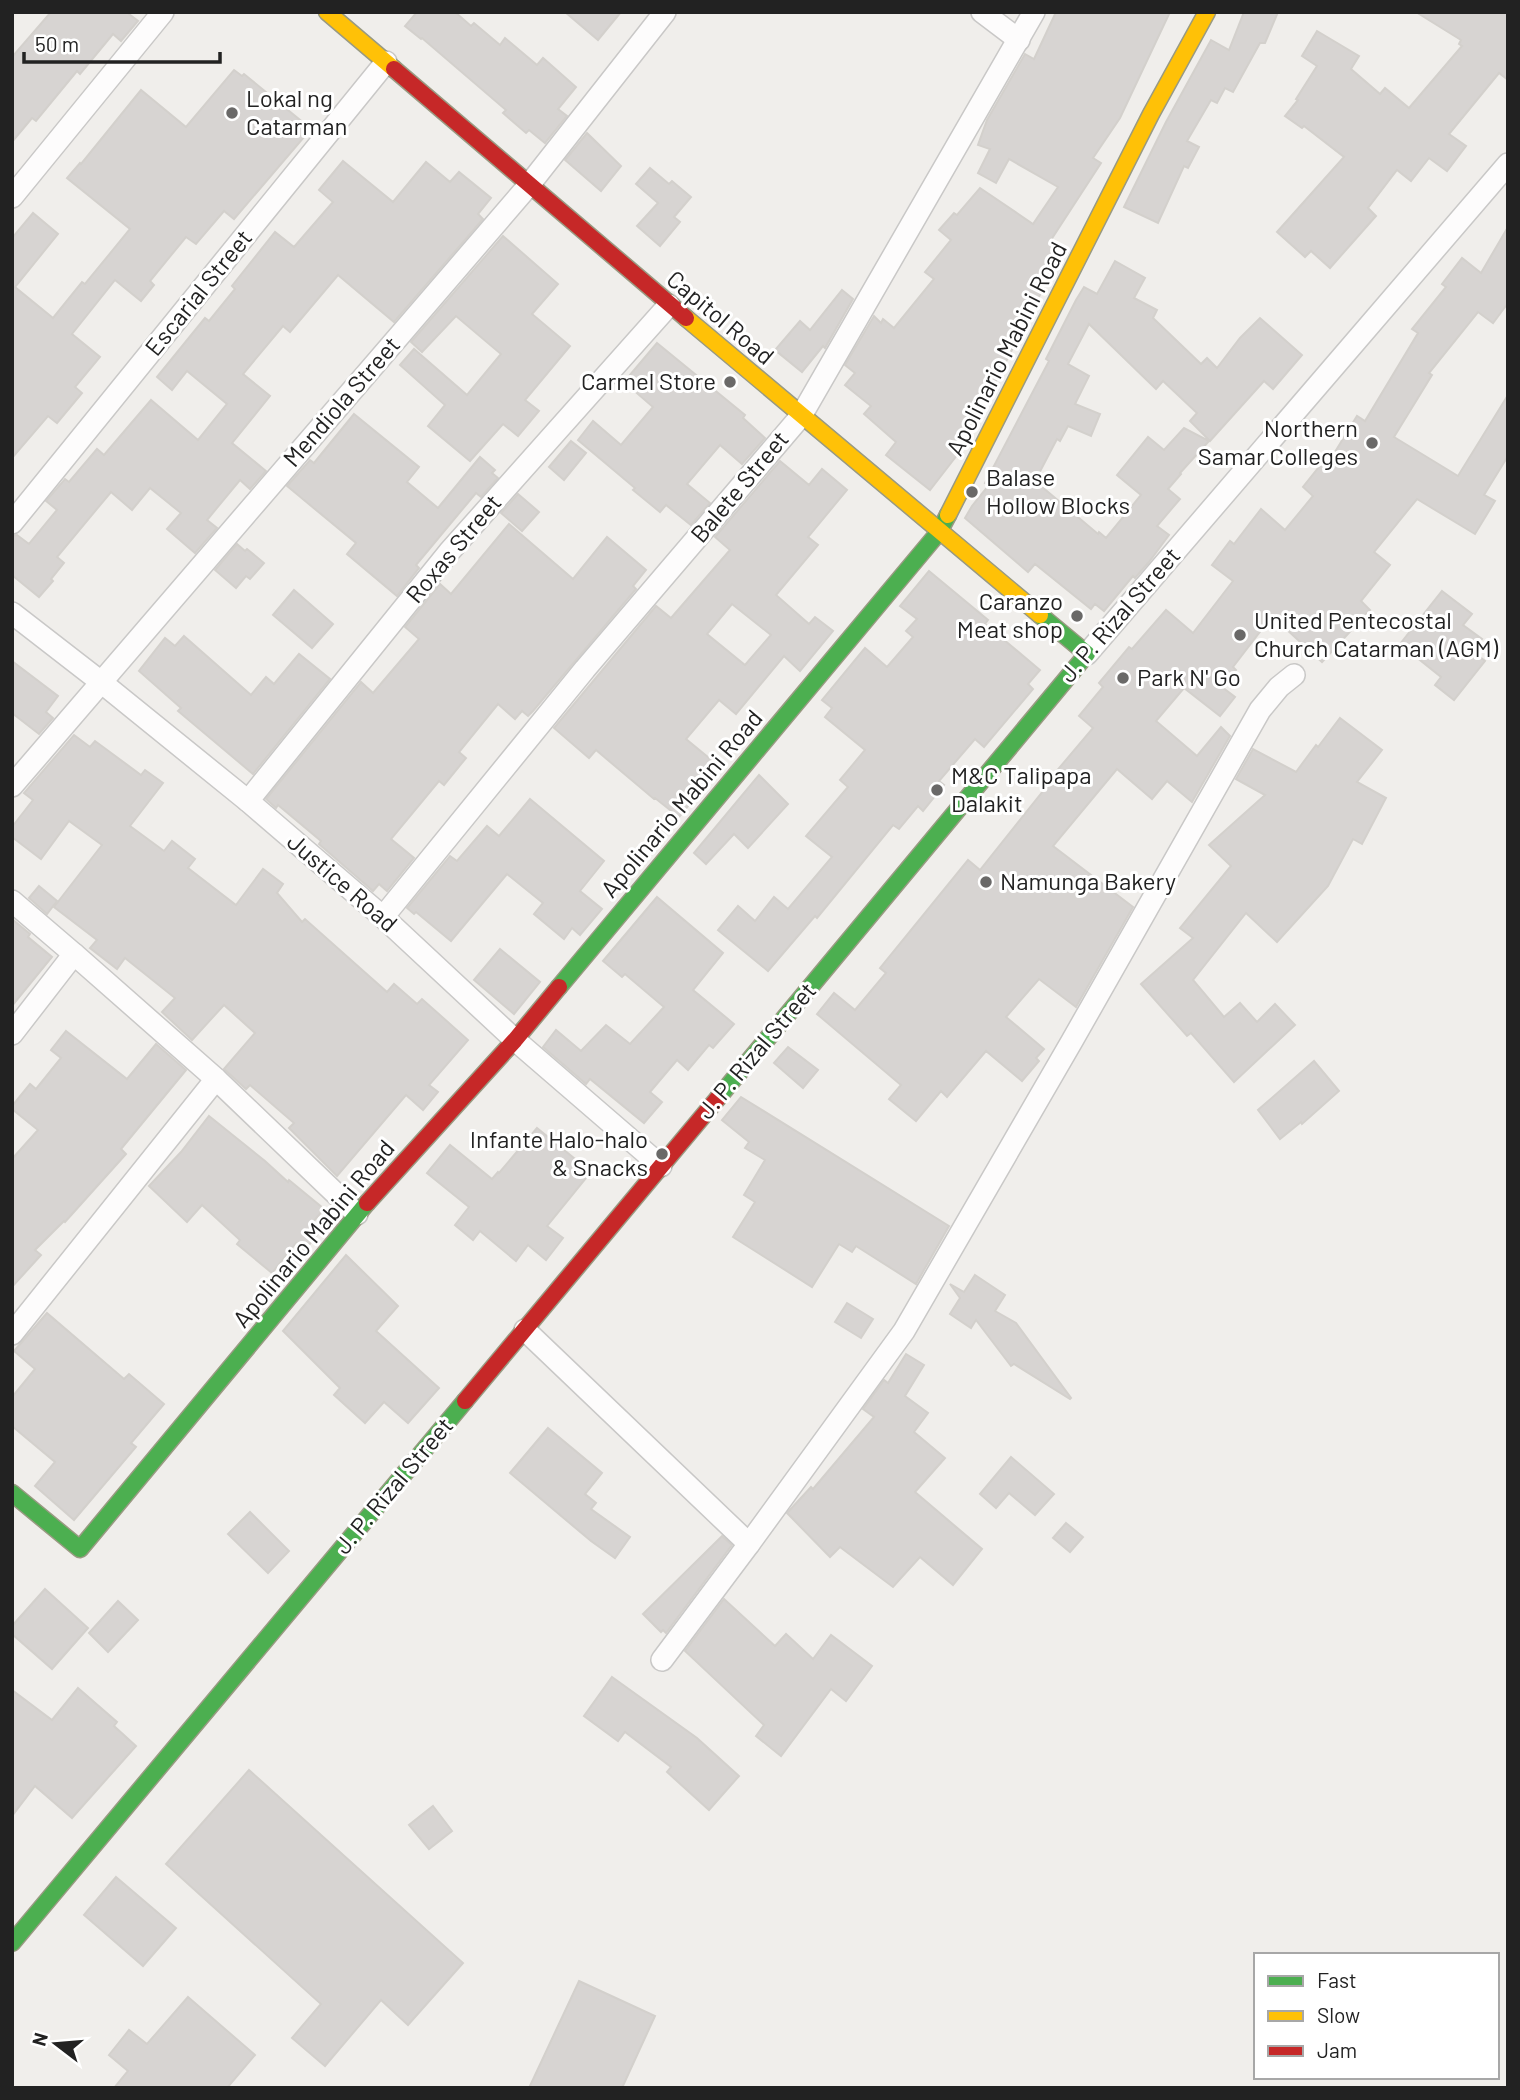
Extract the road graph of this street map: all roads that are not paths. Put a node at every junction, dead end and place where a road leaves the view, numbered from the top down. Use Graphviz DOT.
graph roads {
  1 [pos="163,12"];
  2 [pos="327,12"];
  3 [pos="665,12"];
  4 [pos="982,12"];
  5 [pos="1034,12"];
  6 [pos="1207,12"];
  7 [pos="1019,40"];
  8 [pos="386,62"];
  9 [pos="1508,164"];
  10 [pos="529,185"];
  11 [pos="12,197"];
  12 [pos="669,304"];
  13 [pos="801,416"];
  14 [pos="12,523"];
  15 [pos="939,532"];
  16 [pos="12,614"];
  17 [pos="1087,654"];
  18 [pos="1294,675"];
  19 [pos="101,682"];
  20 [pos="12,786"];
  21 [pos="248,801"];
  22 [pos="12,901"];
  23 [pos="383,917"];
  24 [pos="74,954"];
  25 [pos="12,1034"];
  26 [pos="515,1040"];
  27 [pos="216,1079"];
  28 [pos="661,1166"];
  29 [pos="358,1214"];
  30 [pos="525,1330"];
  31 [pos="12,1334"];
  32 [pos="12,1493"];
  33 [pos="749,1544"];
  34 [pos="662,1660"];
  35 [pos="12,1943"];
  1 -- 11 [label="street"];
  2 -- 8 [label="street, Capitol Road"];
  3 -- 10 [label="street, Mendiola Street"];
  4 -- 7 [label="street"];
  5 -- 7 [label="street, Balete Street"];
  6 -- 15 [label="street, Apolinario Mabini Road"];
  7 -- 13 [label="street, Balete Street"];
  8 -- 10 [label="street, Capitol Road"];
  8 -- 14 [label="street, Escarial Street"];
  9 -- 17 [label="street, J. P. Rizal Street"];
  10 -- 12 [label="street, Capitol Road"];
  10 -- 19 [label="street, Mendiola Street"];
  12 -- 13 [label="street, Capitol Road"];
  12 -- 21 [label="street, Roxas Street"];
  13 -- 15 [label="street, Capitol Road"];
  13 -- 23 [label="street, Balete Street"];
  15 -- 17 [label="street, Capitol Road"];
  15 -- 26 [label="street, Apolinario Mabini Road"];
  16 -- 19 [label="street, Justice Road"];
  17 -- 28 [label="street, J. P. Rizal Street"];
  18 -- 33 [label="street"];
  19 -- 20 [label="street, Mendiola Street"];
  19 -- 21 [label="street, Justice Road"];
  21 -- 23 [label="street, Justice Road"];
  22 -- 24 [label="street"];
  23 -- 26 [label="street, Justice Road"];
  24 -- 25 [label="street"];
  24 -- 27 [label="street"];
  26 -- 28 [label="street, Justice Road"];
  26 -- 29 [label="street, Apolinario Mabini Road"];
  27 -- 29 [label="street"];
  27 -- 31 [label="street"];
  28 -- 30 [label="street, J. P. Rizal Street"];
  29 -- 32 [label="street, Apolinario Mabini Road"];
  30 -- 33 [label="street"];
  30 -- 35 [label="street, J. P. Rizal Street"];
  33 -- 34 [label="street"];
}
